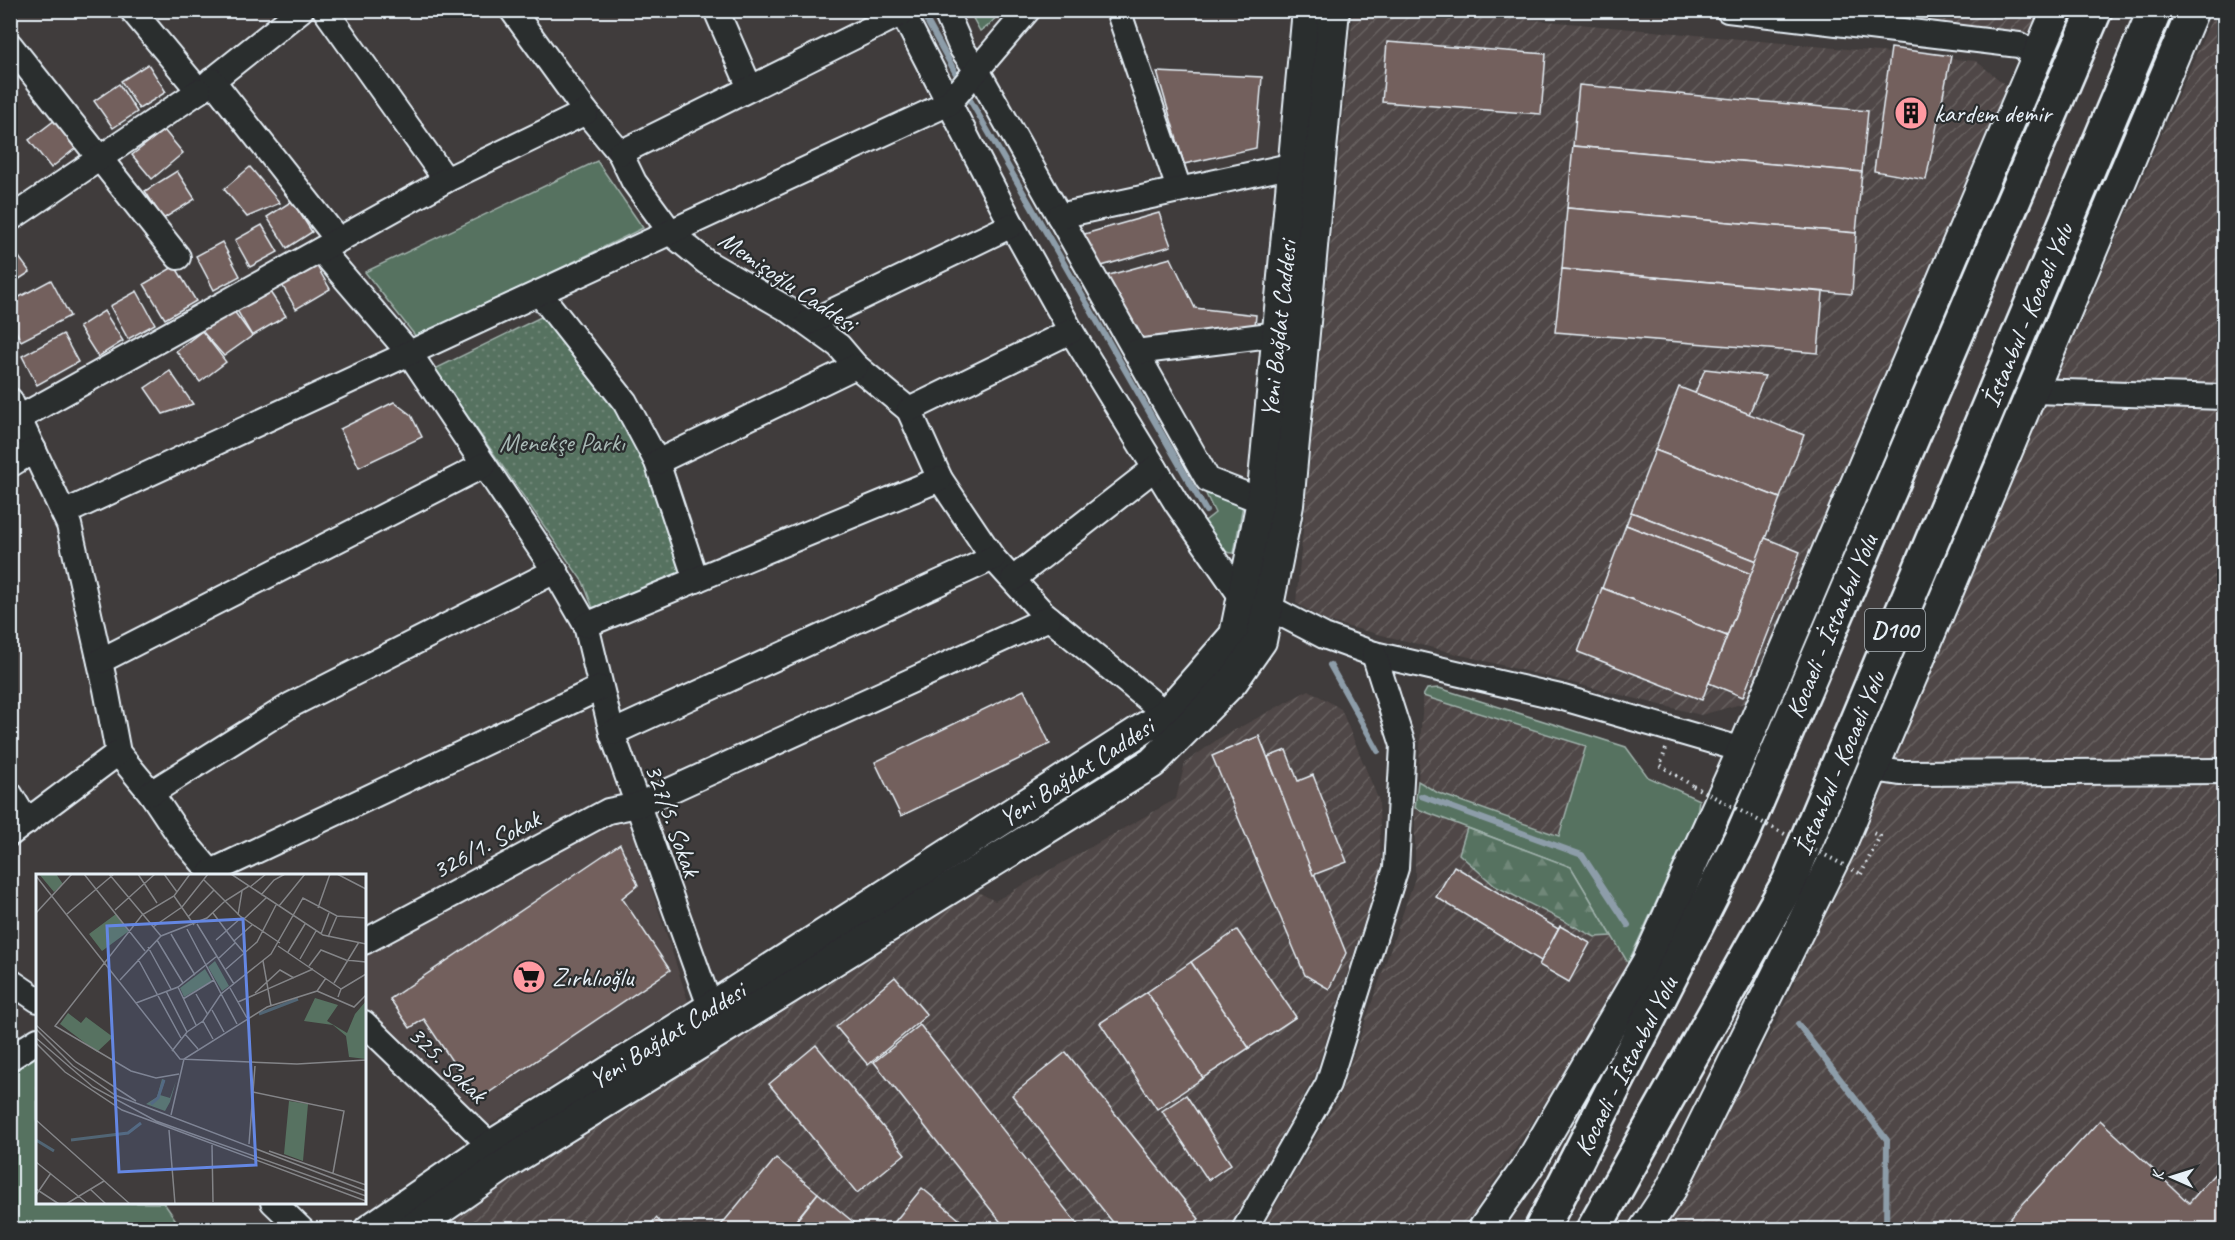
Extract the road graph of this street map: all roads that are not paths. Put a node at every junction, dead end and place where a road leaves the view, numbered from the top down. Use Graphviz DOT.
graph roads {
  1 [pos="132,10"];
  2 [pos="302,10"];
  3 [pos="325,10"];
  4 [pos="512,10"];
  5 [pos="716,10"];
  6 [pos="945,10"];
  7 [pos="1028,10"];
  8 [pos="1118,10"];
  9 [pos="1308,10"];
  10 [pos="1334,10"];
  11 [pos="1728,10"];
  12 [pos="2057,10"];
  13 [pos="2095,10"];
  14 [pos="2155,10"];
  15 [pos="2193,10"];
  16 [pos="902,12"];
  17 [pos="10,45"];
  18 [pos="2038,55"];
  19 [pos="206,85"];
  20 [pos="963,87"];
  21 [pos="750,88"];
  22 [pos="586,112"];
  23 [pos="620,153"];
  24 [pos="99,159"];
  25 [pos="1294,165"];
  26 [pos="446,180"];
  27 [pos="1179,189"];
  28 [pos="1059,216"];
  29 [pos="10,219"];
  30 [pos="1012,225"];
  31 [pos="672,234"];
  32 [pos="330,245"];
  33 [pos="178,257"];
  34 [pos="540,294"];
  35 [pos="808,323"];
  36 [pos="1071,331"];
  37 [pos="1278,334"];
  38 [pos="1136,352"];
  39 [pos="410,354"];
  40 [pos="856,366"];
  41 [pos="2033,391"];
  42 [pos="2224,397"];
  43 [pos="15,409"];
  44 [pos="909,410"];
  45 [pos="34,450"];
  46 [pos="657,462"];
  47 [pos="10,465"];
  48 [pos="484,465"];
  49 [pos="1155,468"];
  50 [pos="940,479"];
  51 [pos="1262,501"];
  52 [pos="64,513"];
  53 [pos="993,558"];
  54 [pos="555,571"];
  55 [pos="1013,579"];
  56 [pos="696,580"];
  57 [pos="1256,603"];
  58 [pos="1049,618"];
  59 [pos="586,625"];
  60 [pos="1374,654"];
  61 [pos="100,661"];
  62 [pos="600,688"];
  63 [pos="1167,714"];
  64 [pos="612,733"];
  65 [pos="1743,750"];
  66 [pos="118,753"];
  67 [pos="1874,769"];
  68 [pos="2224,771"];
  69 [pos="151,793"];
  70 [pos="10,794"];
  71 [pos="638,805"];
  72 [pos="19,828"];
  73 [pos="212,874"];
  74 [pos="366,941"];
  75 [pos="10,981"];
  76 [pos="36,999"];
  77 [pos="714,1019"];
  78 [pos="366,1025"];
  79 [pos="36,1041"];
  80 [pos="10,1058"];
  81 [pos="491,1146"];
  82 [pos="274,1204"];
  83 [pos="302,1230"];
  84 [pos="369,1230"];
  85 [pos="410,1230"];
  86 [pos="1244,1230"];
  87 [pos="1484,1230"];
  88 [pos="1541,1230"];
  89 [pos="1593,1230"];
  90 [pos="1644,1230"];
  1 -- 19 [label="street, 327/5. Sokak"];
  2 -- 19 [label="street"];
  3 -- 26 [label="street"];
  4 -- 22 [label="street, Memişoğlu Caddesi"];
  5 -- 21 [label="street"];
  6 -- 20 [label="street"];
  7 -- 20 [label="street"];
  8 -- 27 [label="street"];
  9 -- 25 [label="main road, Yeni Bağdat Caddesi"];
  10 -- 57 [label="main road, Yeni Bağdat Caddesi"];
  11 -- 18 [label="street"];
  12 -- 18 [label="main road"];
  13 -- 88 [label="highway, Kocaeli - İstanbul Yolu / D100"];
  14 -- 89 [label="highway, İstanbul - Kocaeli Yolu / D100"];
  15 -- 41 [label="main road"];
  16 -- 20 [label="street"];
  16 -- 21 [label="street"];
  17 -- 24 [label="street"];
  18 -- 65 [label="main road"];
  19 -- 24 [label="street"];
  19 -- 32 [label="street, 327/5. Sokak"];
  20 -- 28 [label="street"];
  20 -- 30 [label="street"];
  20 -- 31 [label="street"];
  21 -- 23 [label="street"];
  22 -- 23 [label="street, Memişoğlu Caddesi"];
  22 -- 26 [label="street"];
  23 -- 31 [label="street, Memişoğlu Caddesi"];
  24 -- 29 [label="street"];
  24 -- 33 [label="street"];
  25 -- 27 [label="street"];
  25 -- 37 [label="main road, Yeni Bağdat Caddesi"];
  26 -- 32 [label="street"];
  27 -- 28 [label="street"];
  28 -- 38 [label="street"];
  30 -- 35 [label="street"];
  30 -- 36 [label="street"];
  31 -- 34 [label="street"];
  31 -- 35 [label="street, Memişoğlu Caddesi"];
  32 -- 39 [label="street, 327/5. Sokak"];
  32 -- 43 [label="street"];
  34 -- 39 [label="street"];
  34 -- 46 [label="street"];
  35 -- 40 [label="street, Memişoğlu Caddesi"];
  36 -- 44 [label="street"];
  36 -- 49 [label="street"];
  37 -- 38 [label="street"];
  37 -- 51 [label="main road, Yeni Bağdat Caddesi"];
  38 -- 51 [label="street"];
  39 -- 48 [label="street, 327/5. Sokak"];
  39 -- 52 [label="street"];
  40 -- 44 [label="street, Memişoğlu Caddesi"];
  40 -- 46 [label="street"];
  41 -- 42 [label="street"];
  41 -- 67 [label="main road"];
  43 -- 45 [label="street"];
  44 -- 50 [label="street, Memişoğlu Caddesi"];
  45 -- 47 [label="street"];
  45 -- 52 [label="street"];
  46 -- 56 [label="street"];
  48 -- 54 [label="street, 327/5. Sokak"];
  48 -- 61 [label="street"];
  49 -- 55 [label="street"];
  49 -- 57 [label="street"];
  50 -- 53 [label="street, Memişoğlu Caddesi"];
  50 -- 56 [label="street"];
  51 -- 57 [label="main road, Yeni Bağdat Caddesi"];
  52 -- 61 [label="street"];
  53 -- 55 [label="street, Memişoğlu Caddesi"];
  53 -- 64 [label="street"];
  54 -- 59 [label="street, 327/5. Sokak"];
  54 -- 69 [label="street"];
  55 -- 58 [label="street, Memişoğlu Caddesi"];
  56 -- 59 [label="street"];
  57 -- 60 [label="street"];
  57 -- 63 [label="main road, Yeni Bağdat Caddesi"];
  57 -- 77 [label="main road, Yeni Bağdat Caddesi"];
  58 -- 63 [label="street, Memişoğlu Caddesi"];
  58 -- 71 [label="street, 326/1. Sokak"];
  59 -- 62 [label="street, 327/5. Sokak"];
  60 -- 65 [label="street"];
  60 -- 86 [label="street"];
  61 -- 66 [label="street"];
  62 -- 64 [label="street, 327/5. Sokak"];
  62 -- 73 [label="street"];
  63 -- 77 [label="main road, Yeni Bağdat Caddesi"];
  64 -- 71 [label="street, 327/5. Sokak"];
  65 -- 87 [label="main road"];
  66 -- 69 [label="street"];
  66 -- 72 [label="street"];
  67 -- 68 [label="street"];
  67 -- 90 [label="main road"];
  69 -- 73 [label="street"];
  70 -- 72 [label="street"];
  71 -- 74 [label="street, 326/1. Sokak"];
  71 -- 77 [label="street, 327/5. Sokak"];
  75 -- 76 [label="street"];
  77 -- 81 [label="main road, Yeni Bağdat Caddesi"];
  77 -- 85 [label="main road, Yeni Bağdat Caddesi"];
  78 -- 81 [label="street, 325. Sokak"];
  79 -- 80 [label="street"];
  81 -- 84 [label="main road, Yeni Bağdat Caddesi"];
  82 -- 83 [label="street"];
}
